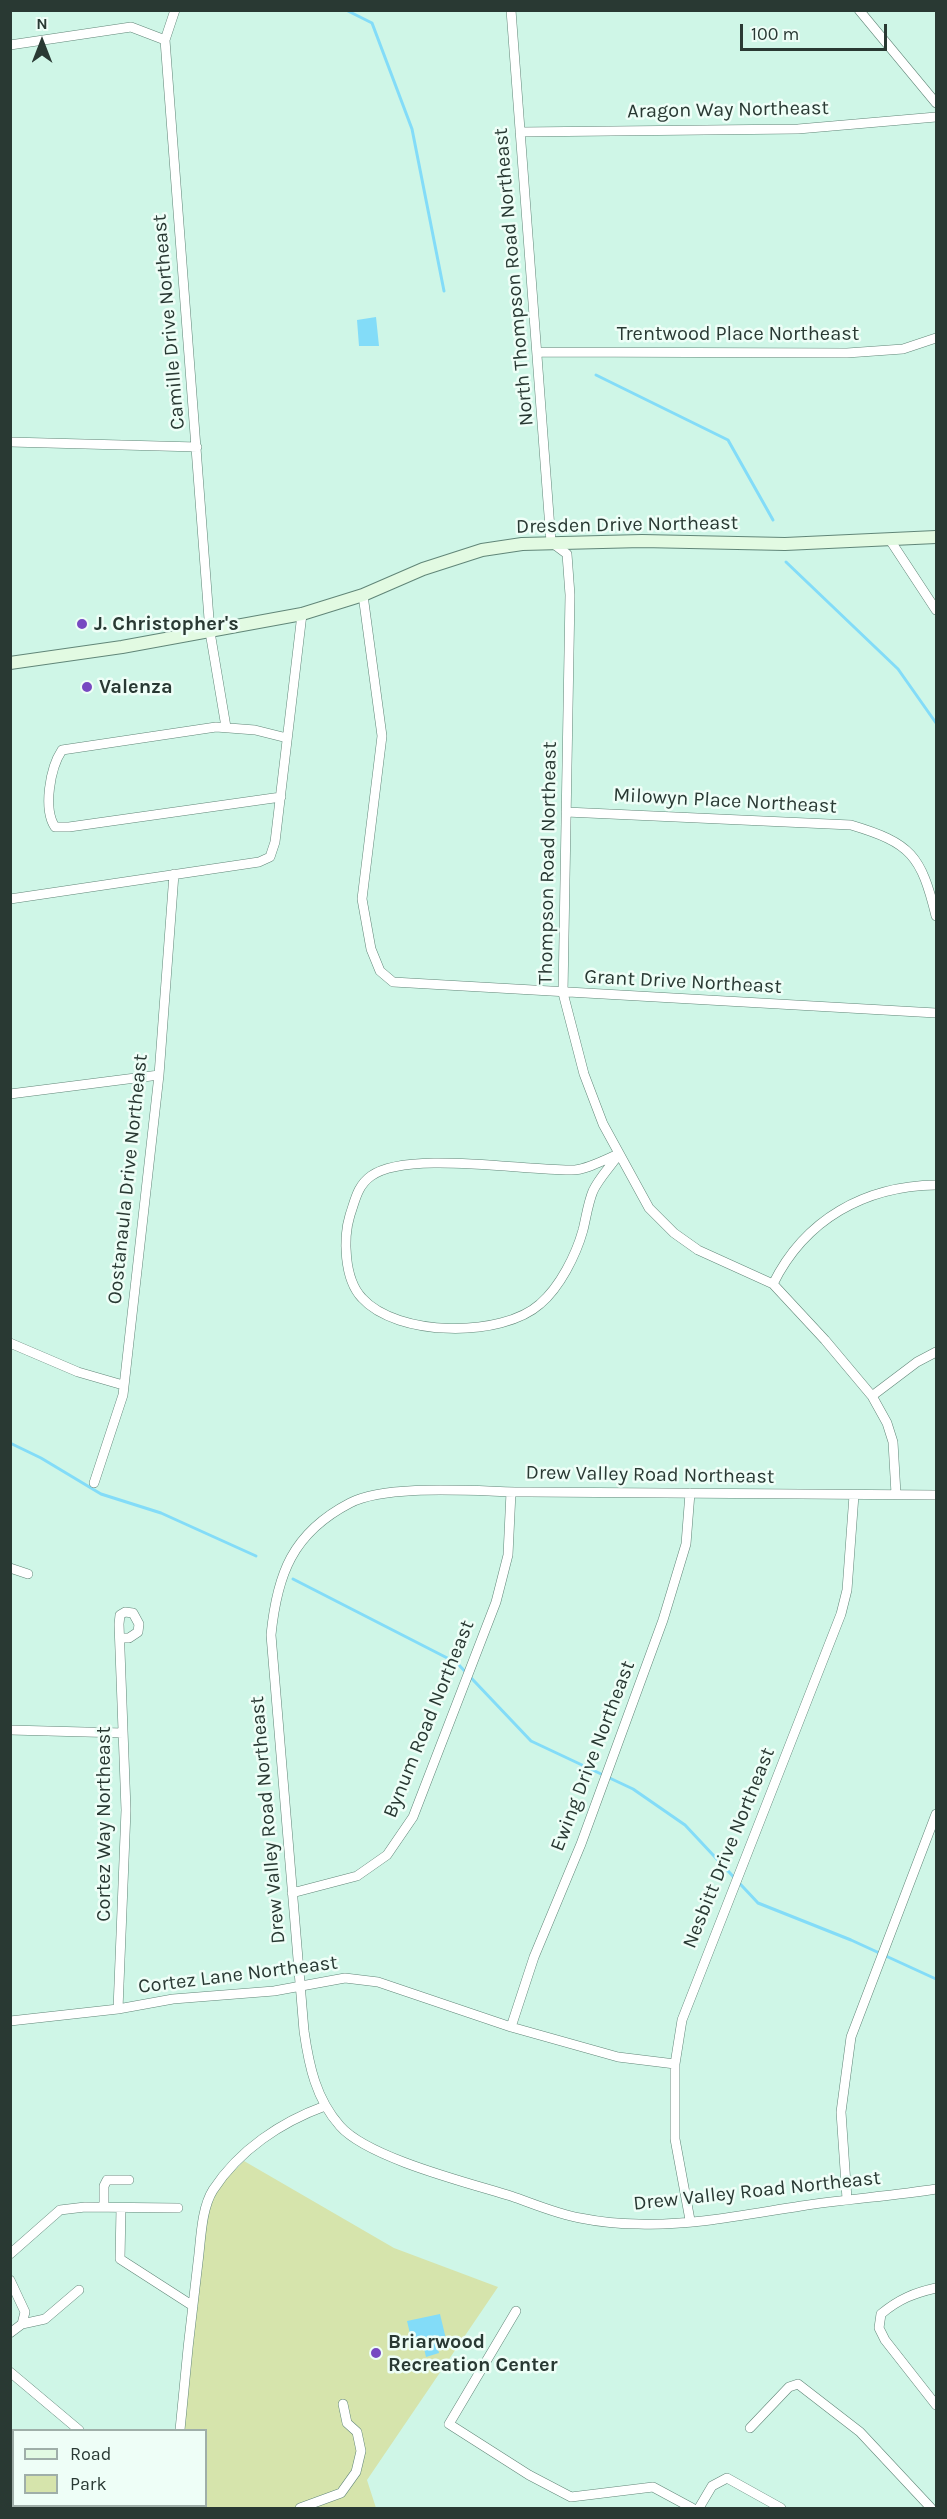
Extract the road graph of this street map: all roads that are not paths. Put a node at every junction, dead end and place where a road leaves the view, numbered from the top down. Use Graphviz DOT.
graph roads {
  1 [pos="175,10"];
  2 [pos="511,10"];
  3 [pos="859,10"];
  4 [pos="165,40"];
  5 [pos="10,45"];
  6 [pos="936,104"];
  7 [pos="936,117"];
  8 [pos="520,132"];
  9 [pos="936,338"];
  10 [pos="537,352"];
  11 [pos="10,441"];
  12 [pos="197,447"];
  13 [pos="936,537"];
  14 [pos="890,540"];
  15 [pos="551,542"];
  16 [pos="363,595"];
  17 [pos="936,610"];
  18 [pos="302,614"];
  19 [pos="210,632"];
  20 [pos="10,663"];
  21 [pos="226,727"];
  22 [pos="287,738"];
  23 [pos="281,796"];
  24 [pos="566,812"];
  25 [pos="174,874"];
  26 [pos="10,899"];
  27 [pos="936,916"];
  28 [pos="563,993"];
  29 [pos="936,1013"];
  30 [pos="159,1075"];
  31 [pos="10,1094"];
  32 [pos="619,1154"];
  33 [pos="936,1185"];
  34 [pos="773,1284"];
  35 [pos="10,1343"];
  36 [pos="936,1352"];
  37 [pos="123,1385"];
  38 [pos="872,1396"];
  39 [pos="94,1483"];
  40 [pos="512,1492"];
  41 [pos="690,1493"];
  42 [pos="896,1494"];
  43 [pos="854,1495"];
  44 [pos="936,1495"];
  45 [pos="10,1568"];
  46 [pos="28,1574"];
  47 [pos="120,1638"];
  48 [pos="10,1731"];
  49 [pos="123,1733"];
  50 [pos="936,1814"];
  51 [pos="292,1893"];
  52 [pos="301,1986"];
  53 [pos="118,2009"];
  54 [pos="10,2021"];
  55 [pos="511,2027"];
  56 [pos="675,2064"];
  57 [pos="325,2106"];
  58 [pos="129,2180"];
  59 [pos="936,2189"];
  60 [pos="847,2199"];
  61 [pos="104,2207"];
  62 [pos="121,2208"];
  63 [pos="178,2208"];
  64 [pos="690,2220"];
  65 [pos="10,2254"];
  66 [pos="10,2280"];
  67 [pos="936,2289"];
  68 [pos="79,2290"];
  69 [pos="193,2306"];
  70 [pos="516,2311"];
  71 [pos="22,2324"];
  72 [pos="10,2332"];
  73 [pos="10,2372"];
  74 [pos="343,2404"];
  75 [pos="936,2405"];
  76 [pos="750,2428"];
  77 [pos="78,2429"];
  78 [pos="180,2429"];
  79 [pos="300,2508"];
  80 [pos="692,2508"];
  81 [pos="699,2508"];
  82 [pos="782,2508"];
  83 [pos="931,2508"];
  1 -- 4 [label="street, Camille Drive Northeast"];
  2 -- 8 [label="street, North Thompson Road Northeast"];
  3 -- 6 [label="street"];
  4 -- 5 [label="street"];
  4 -- 12 [label="street, Camille Drive Northeast"];
  7 -- 8 [label="street, Aragon Way Northeast"];
  8 -- 10 [label="street, North Thompson Road Northeast"];
  9 -- 10 [label="street, Trentwood Place Northeast"];
  10 -- 15 [label="street, North Thompson Road Northeast"];
  11 -- 12 [label="street"];
  12 -- 19 [label="street, Camille Drive Northeast"];
  13 -- 14 [label="street, Dresden Drive Northeast"];
  14 -- 15 [label="street, Dresden Drive Northeast"];
  14 -- 17 [label="street"];
  15 -- 16 [label="street, Dresden Drive Northeast"];
  15 -- 24 [label="street, Thompson Road Northeast"];
  16 -- 18 [label="street, Dresden Drive Northeast"];
  16 -- 28 [label="street, Grant Drive Northeast"];
  18 -- 19 [label="street, Dresden Drive Northeast"];
  18 -- 22 [label="street"];
  19 -- 20 [label="street, Dresden Drive Northeast"];
  19 -- 21 [label="street, Camille Drive Northeast"];
  21 -- 22 [label="street"];
  21 -- 23 [label="street"];
  22 -- 23 [label="street"];
  23 -- 25 [label="street"];
  24 -- 27 [label="street, Milowyn Place Northeast"];
  24 -- 28 [label="street, Thompson Road Northeast"];
  25 -- 26 [label="street"];
  25 -- 30 [label="street, Oostanaula Drive Northeast"];
  28 -- 29 [label="street, Grant Drive Northeast"];
  28 -- 32 [label="street, Thompson Road Northeast"];
  30 -- 31 [label="street"];
  30 -- 37 [label="street, Oostanaula Drive Northeast"];
  32 -- 32 [label="street"];
  32 -- 34 [label="street, Thompson Road Northeast"];
  33 -- 34 [label="street"];
  34 -- 38 [label="street, Thompson Road Northeast"];
  35 -- 37 [label="street"];
  36 -- 38 [label="street"];
  37 -- 39 [label="street, Oostanaula Drive Northeast"];
  38 -- 42 [label="street, Thompson Road Northeast"];
  40 -- 41 [label="street, Drew Valley Road Northeast"];
  40 -- 51 [label="street, Bynum Road Northeast"];
  40 -- 51 [label="street, Drew Valley Road Northeast"];
  41 -- 43 [label="street, Drew Valley Road Northeast"];
  41 -- 55 [label="street, Ewing Drive Northeast"];
  42 -- 43 [label="street, Drew Valley Road Northeast"];
  42 -- 44 [label="street, Drew Valley Road Northeast"];
  43 -- 56 [label="street, Nesbitt Drive Northeast"];
  45 -- 46 [label="street"];
  47 -- 49 [label="street, Cortez Way Northeast"];
  48 -- 49 [label="street"];
  49 -- 53 [label="street, Cortez Way Northeast"];
  50 -- 60 [label="street"];
  51 -- 52 [label="street, Drew Valley Road Northeast"];
  52 -- 53 [label="street, Cortez Lane Northeast"];
  52 -- 55 [label="street, Cortez Lane Northeast"];
  52 -- 57 [label="street, Drew Valley Road Northeast"];
  53 -- 54 [label="street, Cortez Lane Northeast"];
  55 -- 56 [label="street, Cortez Lane Northeast"];
  56 -- 64 [label="street, Nesbitt Drive Northeast"];
  57 -- 64 [label="street, Drew Valley Road Northeast"];
  57 -- 69 [label="street"];
  58 -- 61 [label="street"];
  59 -- 60 [label="street, Drew Valley Road Northeast"];
  60 -- 64 [label="street, Drew Valley Road Northeast"];
  61 -- 62 [label="street"];
  61 -- 65 [label="street"];
  62 -- 63 [label="street"];
  62 -- 69 [label="street"];
  66 -- 71 [label="street"];
  67 -- 75 [label="street"];
  68 -- 71 [label="street"];
  69 -- 78 [label="street"];
  70 -- 80 [label="street"];
  71 -- 72 [label="street"];
  73 -- 77 [label="street"];
  74 -- 79 [label="street"];
  76 -- 83 [label="street"];
  81 -- 82 [label="street"];
}
